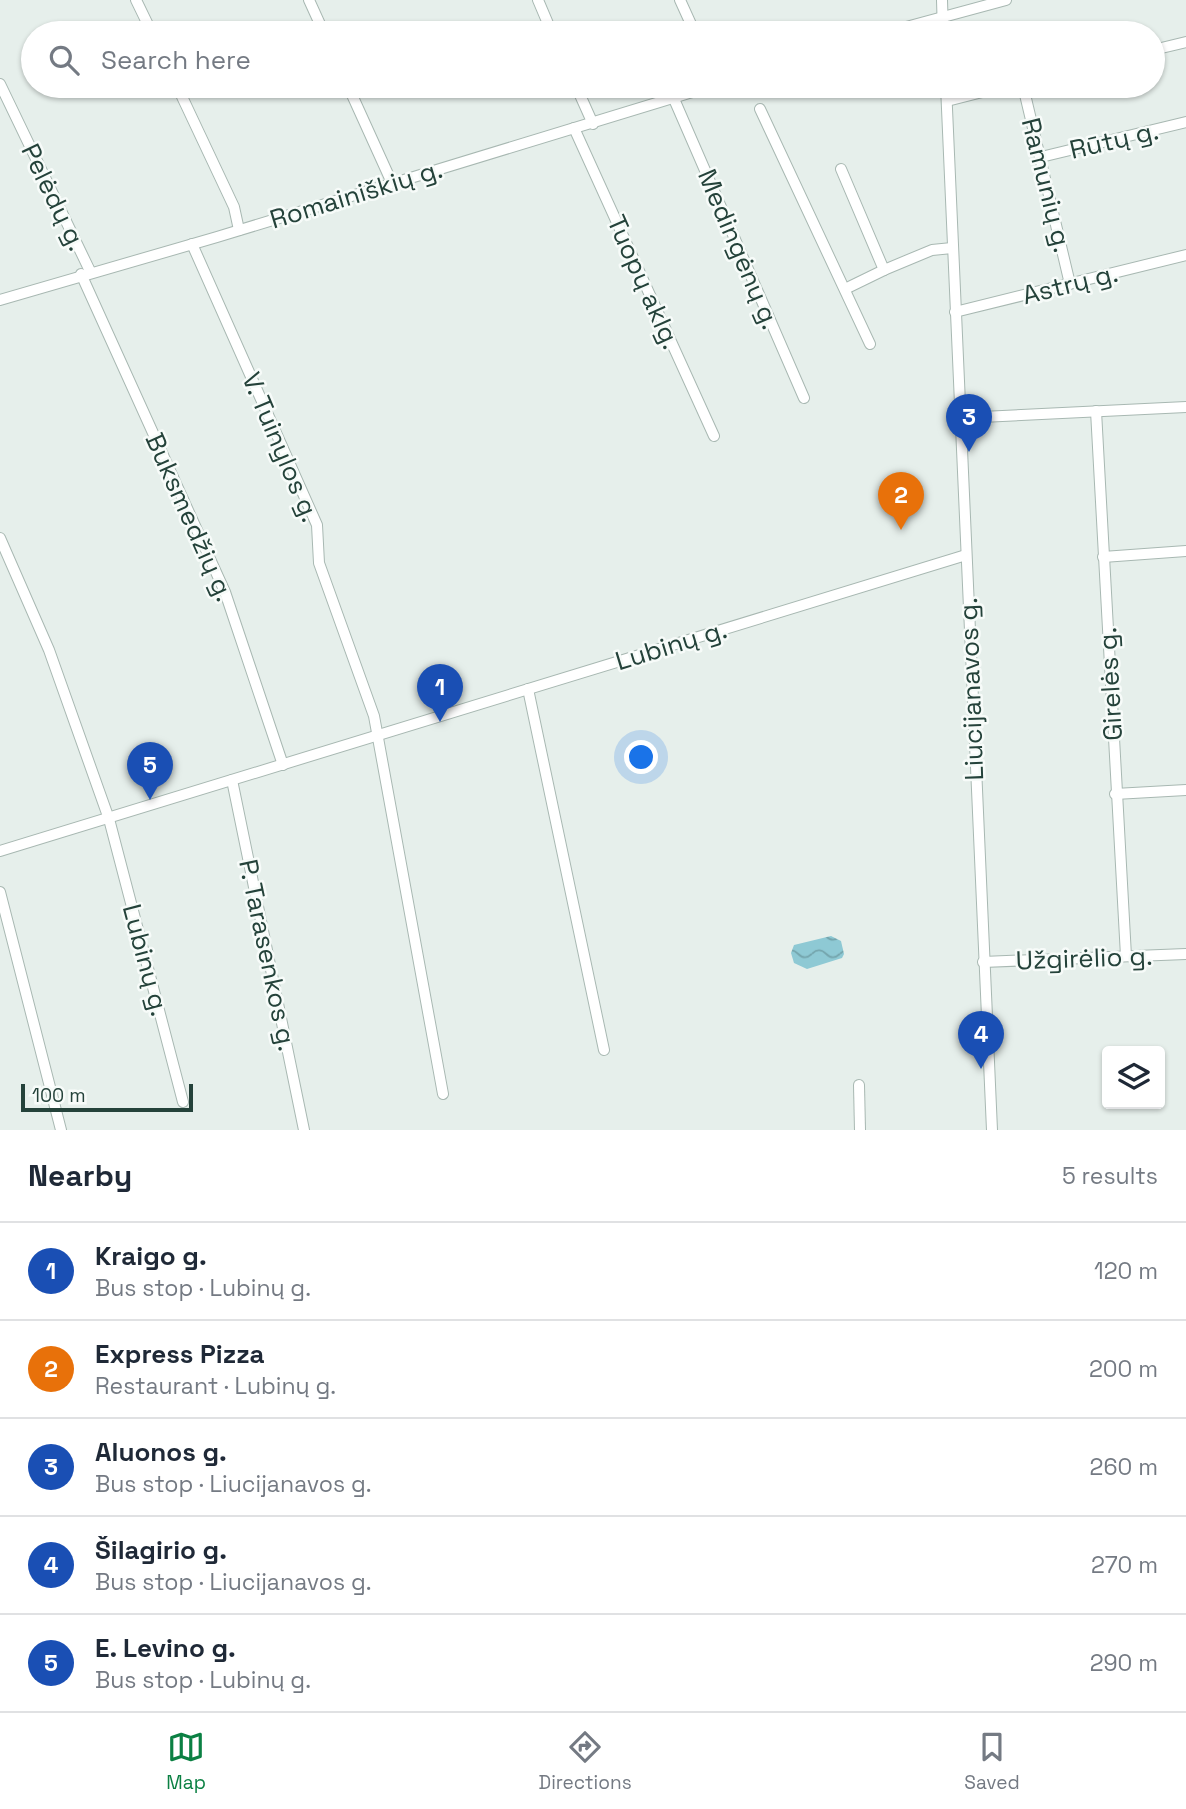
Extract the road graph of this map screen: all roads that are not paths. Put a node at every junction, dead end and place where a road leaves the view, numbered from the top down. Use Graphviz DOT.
graph roads {
  1 [pos="136,0"];
  2 [pos="309,0"];
  3 [pos="538,0"];
  4 [pos="680,0"];
  5 [pos="942,0"];
  6 [pos="1006,0"];
  7 [pos="943,16"];
  8 [pos="146,21"];
  9 [pos="319,21"];
  10 [pos="547,21"];
  11 [pos="690,21"];
  12 [pos="926,21"];
  13 [pos="943,21"];
  14 [pos="1186,42"];
  15 [pos="1165,47"];
  16 [pos="0,84"];
  17 [pos="183,98"];
  18 [pos="353,98"];
  19 [pos="581,98"];
  20 [pos="677,98"];
  21 [pos="947,98"];
  22 [pos="959,98"];
  23 [pos="1026,98"];
  24 [pos="674,99"];
  25 [pos="947,101"];
  26 [pos="761,109"];
  27 [pos="1186,122"];
  28 [pos="593,124"];
  29 [pos="574,128"];
  30 [pos="1041,157"];
  31 [pos="841,169"];
  32 [pos="392,183"];
  33 [pos="239,230"];
  34 [pos="192,244"];
  35 [pos="952,248"];
  36 [pos="1186,255"];
  37 [pos="884,270"];
  38 [pos="86,273"];
  39 [pos="1070,284"];
  40 [pos="845,289"];
  41 [pos="0,300"];
  42 [pos="955,312"];
  43 [pos="870,344"];
  44 [pos="804,398"];
  45 [pos="1186,407"];
  46 [pos="1096,411"];
  47 [pos="961,418"];
  48 [pos="714,436"];
  49 [pos="0,538"];
  50 [pos="1186,551"];
  51 [pos="966,555"];
  52 [pos="1103,557"];
  53 [pos="528,689"];
  54 [pos="376,736"];
  55 [pos="283,765"];
  56 [pos="232,780"];
  57 [pos="1186,790"];
  58 [pos="1115,794"];
  59 [pos="109,819"];
  60 [pos="0,851"];
  61 [pos="0,892"];
  62 [pos="1186,954"];
  63 [pos="1126,956"];
  64 [pos="983,962"];
  65 [pos="604,1050"];
  66 [pos="859,1085"];
  67 [pos="443,1094"];
  68 [pos="183,1101"];
  69 [pos="61,1130"];
  70 [pos="304,1130"];
  71 [pos="860,1130"];
  72 [pos="992,1130"];
  1 -- 8 [label="street"];
  2 -- 9 [label="street"];
  3 -- 10 [label="street"];
  4 -- 11 [label="street"];
  5 -- 7 [label="street"];
  6 -- 7 [label="street"];
  7 -- 12 [label="street"];
  7 -- 13 [label="street"];
  14 -- 15 [label="street"];
  16 -- 38 [label="street, Pelėdų g."];
  17 -- 33 [label="street"];
  18 -- 32 [label="street"];
  19 -- 28 [label="street"];
  20 -- 24 [label="street, Romainiškių g."];
  21 -- 25 [label="street, Liucijanavos g."];
  22 -- 25 [label="street"];
  23 -- 30 [label="street, Ramunių g."];
  24 -- 28 [label="street, Romainiškių g."];
  24 -- 44 [label="street, Medingėnų g."];
  25 -- 35 [label="street, Liucijanavos g."];
  26 -- 40 [label="street"];
  27 -- 30 [label="street, Rūtų g."];
  28 -- 29 [label="street, Romainiškių g."];
  29 -- 32 [label="street, Romainiškių g."];
  29 -- 48 [label="street, Tuopų aklg."];
  30 -- 39 [label="street, Ramunių g."];
  31 -- 37 [label="street"];
  32 -- 33 [label="street, Romainiškių g."];
  33 -- 34 [label="street, Romainiškių g."];
  34 -- 38 [label="street, Romainiškių g."];
  34 -- 54 [label="street, V. Tuinylos g."];
  35 -- 37 [label="street"];
  35 -- 42 [label="street, Liucijanavos g."];
  36 -- 39 [label="street, Astrų g."];
  37 -- 40 [label="street"];
  38 -- 41 [label="street, Romainiškių g."];
  38 -- 55 [label="street, Buksmedžių g."];
  39 -- 42 [label="street, Astrų g."];
  40 -- 43 [label="street"];
  42 -- 47 [label="street, Liucijanavos g."];
  45 -- 46 [label="street"];
  46 -- 47 [label="street"];
  46 -- 52 [label="street, Girelės g."];
  47 -- 51 [label="street, Liucijanavos g."];
  49 -- 59 [label="street"];
  50 -- 52 [label="street"];
  51 -- 53 [label="street, Lubinų g."];
  51 -- 64 [label="street, Liucijanavos g."];
  52 -- 58 [label="street, Girelės g."];
  53 -- 54 [label="street, Lubinų g."];
  53 -- 65 [label="street"];
  54 -- 55 [label="street, Lubinų g."];
  54 -- 67 [label="street"];
  55 -- 56 [label="street, Lubinų g."];
  56 -- 59 [label="street, Lubinų g."];
  56 -- 70 [label="street, P. Tarasenkos g."];
  57 -- 58 [label="street"];
  58 -- 63 [label="street, Girelės g."];
  59 -- 60 [label="street, Lubinų g."];
  59 -- 68 [label="street, Lubinų g."];
  61 -- 69 [label="street"];
  62 -- 63 [label="street, Užgirėlio g."];
  63 -- 64 [label="street, Užgirėlio g."];
  64 -- 72 [label="street, Liucijanavos g."];
  66 -- 71 [label="street"];
}
